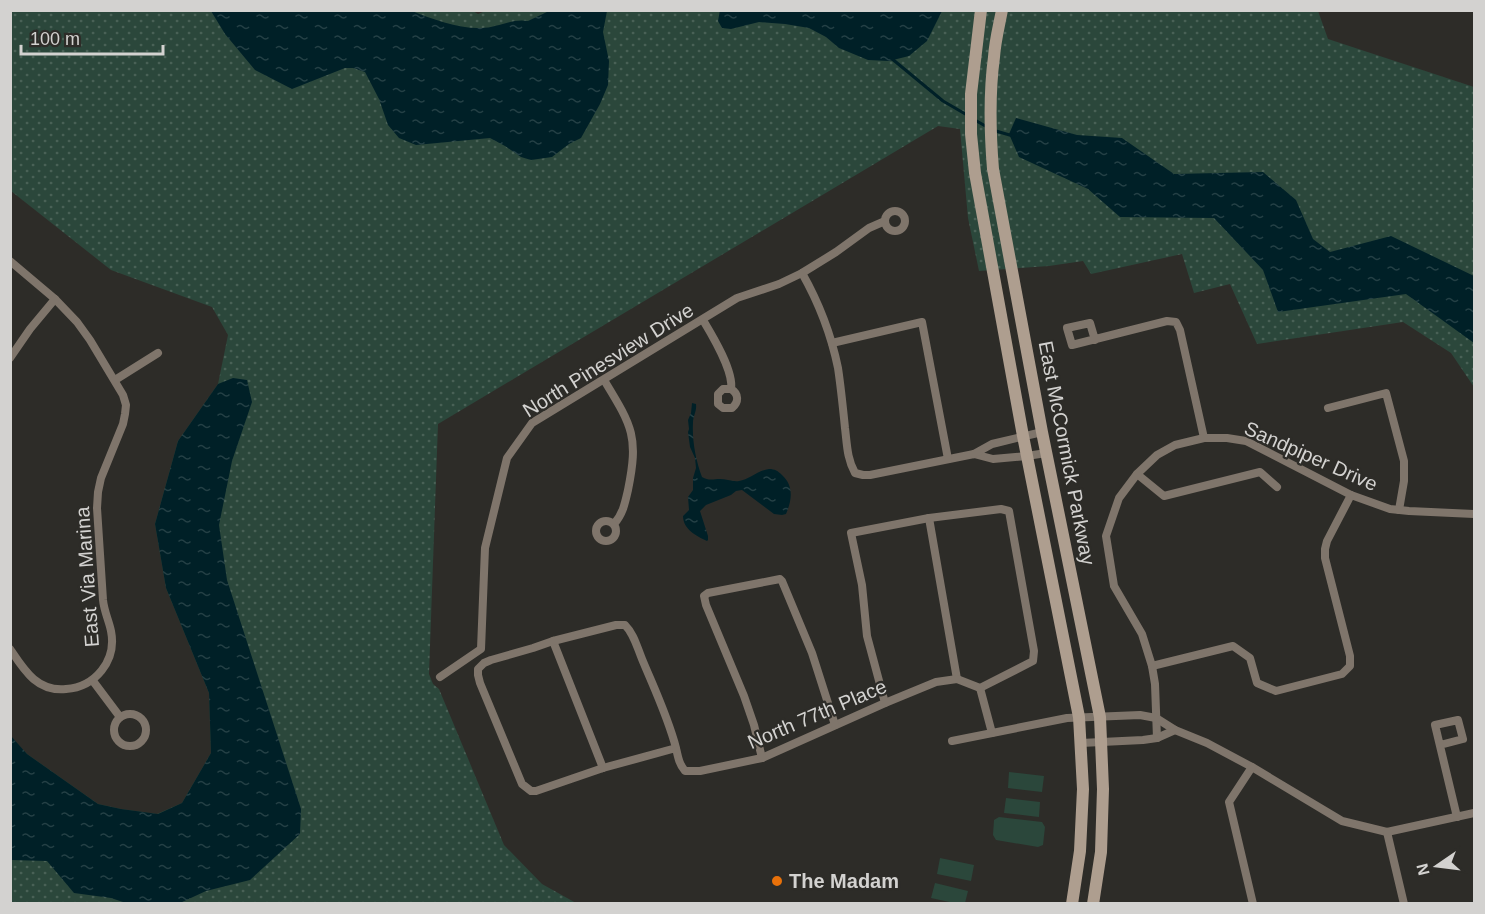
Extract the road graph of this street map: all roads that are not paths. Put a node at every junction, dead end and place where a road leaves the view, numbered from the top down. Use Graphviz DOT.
graph roads {
  1 [pos="981,10"];
  2 [pos="1002,10"];
  3 [pos="885,221"];
  4 [pos="10,261"];
  5 [pos="802,273"];
  6 [pos="55,299"];
  7 [pos="703,320"];
  8 [pos="1095,340"];
  9 [pos="832,343"];
  10 [pos="158,353"];
  11 [pos="10,358"];
  12 [pos="115,380"];
  13 [pos="604,380"];
  14 [pos="731,389"];
  15 [pos="1328,408"];
  16 [pos="1042,432"];
  17 [pos="1023,436"];
  18 [pos="1204,438"];
  19 [pos="1046,453"];
  20 [pos="974,454"];
  21 [pos="1027,456"];
  22 [pos="948,459"];
  23 [pos="1137,474"];
  24 [pos="1277,487"];
  25 [pos="1351,495"];
  26 [pos="1400,510"];
  27 [pos="1474,514"];
  28 [pos="929,518"];
  29 [pos="614,524"];
  30 [pos="553,641"];
  31 [pos="10,648"];
  32 [pos="1152,666"];
  33 [pos="440,677"];
  34 [pos="957,679"];
  35 [pos="93,681"];
  36 [pos="980,688"];
  37 [pos="885,703"];
  38 [pos="120,717"];
  39 [pos="1079,717"];
  40 [pos="1100,717"];
  41 [pos="1156,718"];
  42 [pos="835,725"];
  43 [pos="1174,730"];
  44 [pos="992,733"];
  45 [pos="1157,738"];
  46 [pos="952,741"];
  47 [pos="1101,742"];
  48 [pos="1081,743"];
  49 [pos="1440,745"];
  50 [pos="676,748"];
  51 [pos="762,758"];
  52 [pos="1251,767"];
  53 [pos="603,768"];
  54 [pos="1474,813"];
  55 [pos="1457,817"];
  56 [pos="1387,832"];
  57 [pos="1071,903"];
  58 [pos="1093,903"];
  59 [pos="1253,903"];
  60 [pos="1404,903"];
  1 -- 17 [label="main road, East McCormick Parkway"];
  2 -- 16 [label="main road, East McCormick Parkway"];
  3 -- 5 [label="street, North Pinesview Drive"];
  4 -- 6 [label="street, East Via Marina"];
  5 -- 7 [label="street, North Pinesview Drive"];
  5 -- 9 [label="street"];
  6 -- 11 [label="street"];
  6 -- 12 [label="street, East Via Marina"];
  7 -- 13 [label="street, North Pinesview Drive"];
  7 -- 14 [label="street"];
  8 -- 18 [label="street"];
  9 -- 22 [label="street"];
  9 -- 22 [label="street"];
  10 -- 12 [label="street"];
  12 -- 35 [label="street, East Via Marina"];
  13 -- 29 [label="street"];
  13 -- 33 [label="street, North Pinesview Drive"];
  15 -- 26 [label="street"];
  16 -- 17 [label="street"];
  16 -- 19 [label="main road, East McCormick Parkway"];
  17 -- 20 [label="street"];
  17 -- 21 [label="main road, East McCormick Parkway"];
  18 -- 23 [label="street, Sandpiper Drive"];
  18 -- 25 [label="street, Sandpiper Drive"];
  19 -- 21 [label="street"];
  19 -- 40 [label="main road, East McCormick Parkway"];
  20 -- 21 [label="street"];
  20 -- 22 [label="street"];
  21 -- 39 [label="main road, East McCormick Parkway"];
  23 -- 24 [label="street"];
  23 -- 32 [label="street, Sandpiper Drive"];
  25 -- 26 [label="street, Sandpiper Drive"];
  25 -- 32 [label="street"];
  26 -- 27 [label="street, Sandpiper Drive"];
  28 -- 34 [label="street"];
  28 -- 36 [label="street"];
  28 -- 37 [label="street"];
  30 -- 50 [label="street"];
  30 -- 53 [label="street"];
  30 -- 53 [label="street"];
  31 -- 35 [label="street"];
  32 -- 41 [label="street, Sandpiper Drive"];
  34 -- 36 [label="street"];
  34 -- 37 [label="street, North 77th Place"];
  35 -- 38 [label="street"];
  36 -- 44 [label="street"];
  37 -- 42 [label="street, North 77th Place"];
  39 -- 40 [label="street"];
  39 -- 44 [label="street"];
  39 -- 48 [label="main road, East McCormick Parkway"];
  40 -- 41 [label="street"];
  40 -- 47 [label="main road, East McCormick Parkway"];
  41 -- 43 [label="street"];
  41 -- 45 [label="street, Sandpiper Drive"];
  42 -- 51 [label="street, North 77th Place"];
  42 -- 51 [label="street"];
  43 -- 45 [label="street"];
  43 -- 52 [label="street"];
  44 -- 46 [label="street"];
  45 -- 47 [label="street"];
  47 -- 48 [label="street"];
  47 -- 58 [label="main road, East McCormick Parkway"];
  48 -- 57 [label="main road, East McCormick Parkway"];
  49 -- 55 [label="street"];
  50 -- 51 [label="street, North 77th Place"];
  50 -- 53 [label="street"];
  52 -- 56 [label="street"];
  52 -- 59 [label="street"];
  54 -- 55 [label="street"];
  55 -- 56 [label="street"];
  56 -- 60 [label="street"];
}
